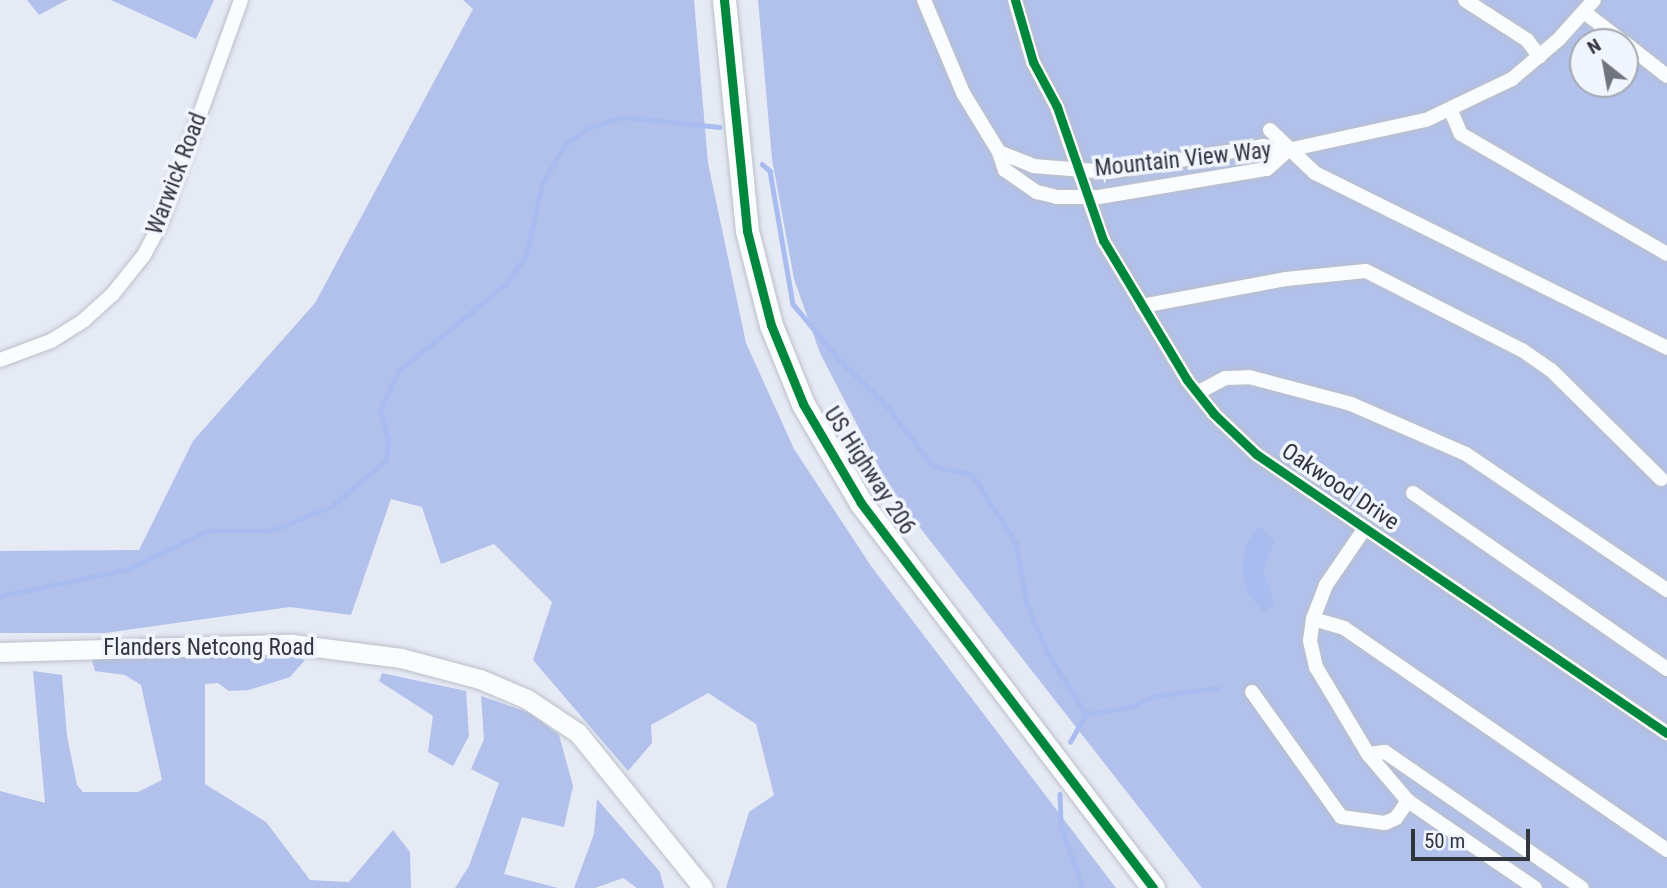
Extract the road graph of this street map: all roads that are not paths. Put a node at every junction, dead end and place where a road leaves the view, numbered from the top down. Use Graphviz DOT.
graph roads {
  1 [pos="241,0"];
  2 [pos="724,0"];
  3 [pos="924,0"];
  4 [pos="1015,0"];
  5 [pos="1465,0"];
  6 [pos="1589,6"];
  7 [pos="1610,28"];
  8 [pos="1639,55"];
  9 [pos="1540,57"];
  10 [pos="1667,76"];
  11 [pos="1451,111"];
  12 [pos="1270,130"];
  13 [pos="1288,150"];
  14 [pos="999,152"];
  15 [pos="1078,170"];
  16 [pos="1085,193"];
  17 [pos="1667,254"];
  18 [pos="1142,306"];
  19 [pos="1667,348"];
  20 [pos="0,360"];
  21 [pos="1197,393"];
  22 [pos="1661,479"];
  23 [pos="1413,493"];
  24 [pos="1365,528"];
  25 [pos="1667,590"];
  26 [pos="1313,619"];
  27 [pos="0,652"];
  28 [pos="1667,669"];
  29 [pos="1252,692"];
  30 [pos="1667,733"];
  31 [pos="1367,754"];
  32 [pos="1408,801"];
  33 [pos="1667,850"];
  34 [pos="704,888"];
  35 [pos="1153,888"];
  36 [pos="1535,888"];
  37 [pos="1582,888"];
  1 -- 20 [label="street, Warwick Road"];
  2 -- 35 [label="highway, US Highway 206"];
  3 -- 14 [label="street, Mountain View Way"];
  4 -- 15 [label="street, Oakwood Drive"];
  5 -- 9 [label="street"];
  6 -- 7 [label="street"];
  6 -- 9 [label="street, Mountain View Way"];
  8 -- 10 [label="street"];
  9 -- 11 [label="street, Mountain View Way"];
  11 -- 13 [label="street, Mountain View Way"];
  11 -- 17 [label="street"];
  12 -- 13 [label="street"];
  13 -- 15 [label="street, Mountain View Way"];
  13 -- 16 [label="street, Mountain View Way"];
  13 -- 19 [label="street"];
  14 -- 15 [label="street, Mountain View Way"];
  14 -- 16 [label="street, Mountain View Way"];
  15 -- 16 [label="street, Oakwood Drive"];
  16 -- 18 [label="street, Oakwood Drive"];
  18 -- 21 [label="street, Oakwood Drive"];
  18 -- 22 [label="street"];
  21 -- 24 [label="street, Oakwood Drive"];
  21 -- 25 [label="street"];
  23 -- 28 [label="street"];
  24 -- 26 [label="street"];
  24 -- 30 [label="street, Oakwood Drive"];
  26 -- 31 [label="street"];
  26 -- 33 [label="street"];
  27 -- 34 [label="main road, Flanders Netcong Road"];
  29 -- 32 [label="street"];
  31 -- 32 [label="street"];
  31 -- 37 [label="street"];
  32 -- 36 [label="street"];
}
